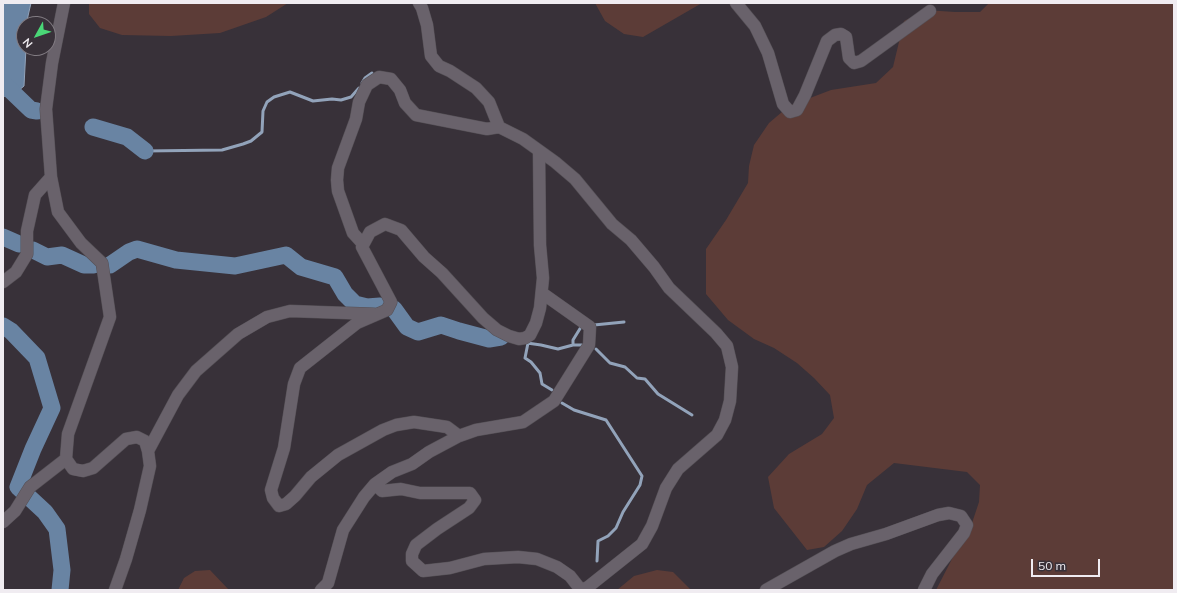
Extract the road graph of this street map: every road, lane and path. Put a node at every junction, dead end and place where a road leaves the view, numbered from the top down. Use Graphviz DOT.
graph roads {
  1 [pos="64,3"];
  2 [pos="418,3"];
  3 [pos="736,3"];
  4 [pos="930,11"];
  5 [pos="499,127"];
  6 [pos="539,150"];
  7 [pos="51,177"];
  8 [pos="362,248"];
  9 [pos="3,282"];
  10 [pos="542,293"];
  11 [pos="377,314"];
  12 [pos="458,436"];
  13 [pos="148,451"];
  14 [pos="66,459"];
  15 [pos="375,484"];
  16 [pos="3,522"];
  17 [pos="115,590"];
  18 [pos="321,590"];
  19 [pos="581,590"];
  20 [pos="766,590"];
  21 [pos="924,590"];
  1 -- 7 [label="street"];
  2 -- 5 [label="street"];
  3 -- 4 [label="street"];
  5 -- 6 [label="street"];
  5 -- 8 [label="street"];
  6 -- 10 [label="street"];
  6 -- 19 [label="street"];
  7 -- 9 [label="street"];
  7 -- 14 [label="street"];
  8 -- 10 [label="street"];
  8 -- 11 [label="street"];
  10 -- 12 [label="street"];
  11 -- 12 [label="street"];
  11 -- 13 [label="street"];
  12 -- 15 [label="street"];
  13 -- 14 [label="street"];
  13 -- 17 [label="street"];
  14 -- 16 [label="street"];
  15 -- 18 [label="street"];
  15 -- 19 [label="street"];
  20 -- 21 [label="street"];
}
